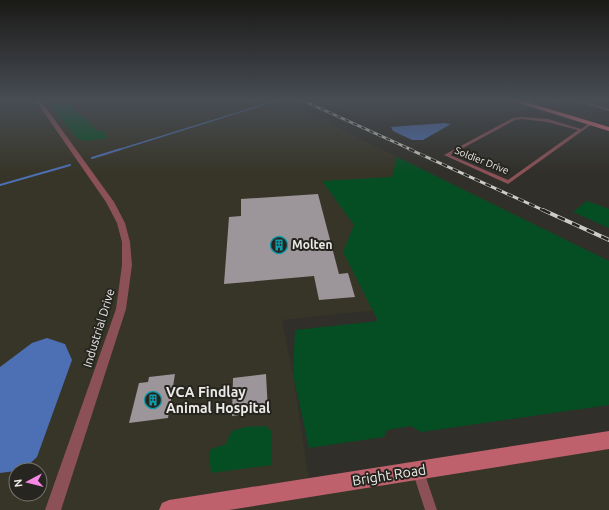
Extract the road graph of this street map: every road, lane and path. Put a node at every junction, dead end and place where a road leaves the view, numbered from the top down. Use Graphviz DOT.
graph roads {
  1 [pos="54,125"];
  2 [pos="503,125"];
  3 [pos="562,125"];
  4 [pos="589,125"];
  5 [pos="593,125"];
  6 [pos="609,129"];
  7 [pos="581,130"];
  8 [pos="609,440"];
  9 [pos="418,470"];
  10 [pos="53,510"];
  11 [pos="169,510"];
  12 [pos="431,510"];
  1 -- 10 [label="street, Industrial Drive"];
  2 -- 7 [label="street, Soldier Drive"];
  3 -- 7 [label="street, Soldier Drive"];
  4 -- 7 [label="street, Soldier Drive"];
  5 -- 6 [label="main road"];
  8 -- 9 [label="main road, Bright Road"];
  9 -- 11 [label="main road, Bright Road"];
  9 -- 12 [label="street"];
}
